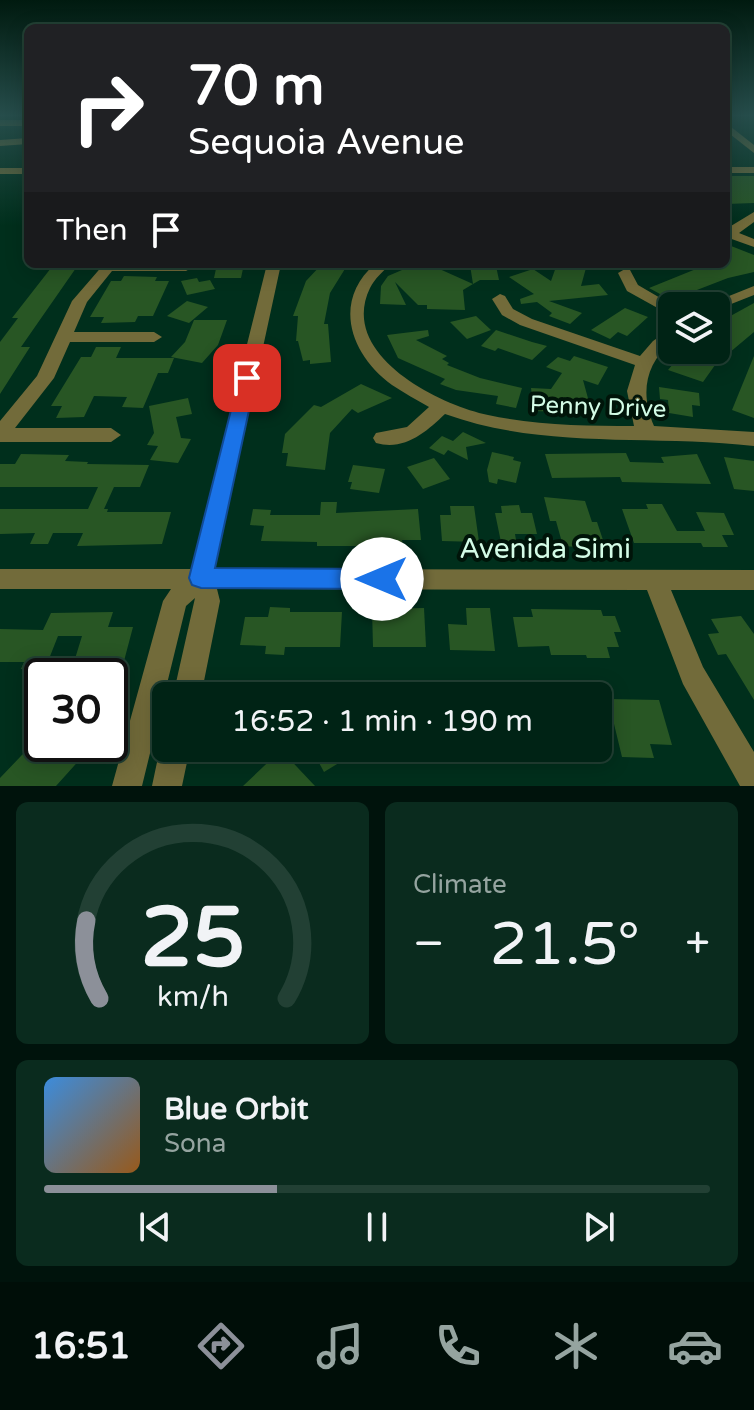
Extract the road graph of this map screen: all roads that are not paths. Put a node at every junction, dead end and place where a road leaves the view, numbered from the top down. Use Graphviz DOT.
graph roads {
  1 [pos="730,170"];
  2 [pos="754,170"];
  3 [pos="0,171"];
  4 [pos="24,171"];
  5 [pos="754,216"];
  6 [pos="730,233"];
  7 [pos="730,235"];
  8 [pos="754,243"];
  9 [pos="108,268"];
  10 [pos="273,268"];
  11 [pos="379,268"];
  12 [pos="625,273"];
  13 [pos="754,290"];
  14 [pos="500,299"];
  15 [pos="730,299"];
  16 [pos="658,303"];
  17 [pos="64,337"];
  18 [pos="154,337"];
  19 [pos="658,349"];
  20 [pos="645,363"];
  21 [pos="442,406"];
  22 [pos="0,434"];
  23 [pos="647,434"];
  24 [pos="111,435"];
  25 [pos="383,438"];
  26 [pos="754,439"];
  27 [pos="201,578"];
  28 [pos="0,579"];
  29 [pos="655,580"];
  30 [pos="754,580"];
  31 [pos="190,682"];
  32 [pos="172,762"];
  33 [pos="754,781"];
  34 [pos="127,786"];
  35 [pos="167,786"];
  1 -- 2 [label="street"];
  3 -- 4 [label="street"];
  5 -- 6 [label="street"];
  7 -- 8 [label="street"];
  9 -- 17 [label="street"];
  10 -- 27 [label="street"];
  11 -- 21 [label="street, Penny Drive"];
  12 -- 16 [label="street"];
  13 -- 15 [label="street"];
  14 -- 20 [label="street"];
  17 -- 18 [label="street"];
  17 -- 22 [label="street"];
  19 -- 20 [label="street"];
  20 -- 23 [label="street"];
  21 -- 23 [label="street, Penny Drive"];
  21 -- 25 [label="street"];
  22 -- 24 [label="street"];
  23 -- 26 [label="street, Penny Drive"];
  27 -- 28 [label="street, Avenida Simi"];
  27 -- 29 [label="street, Avenida Simi"];
  27 -- 31 [label="street"];
  27 -- 34 [label="street"];
  29 -- 30 [label="street, Avenida Simi"];
  29 -- 33 [label="street"];
  32 -- 35 [label="street"];
}
